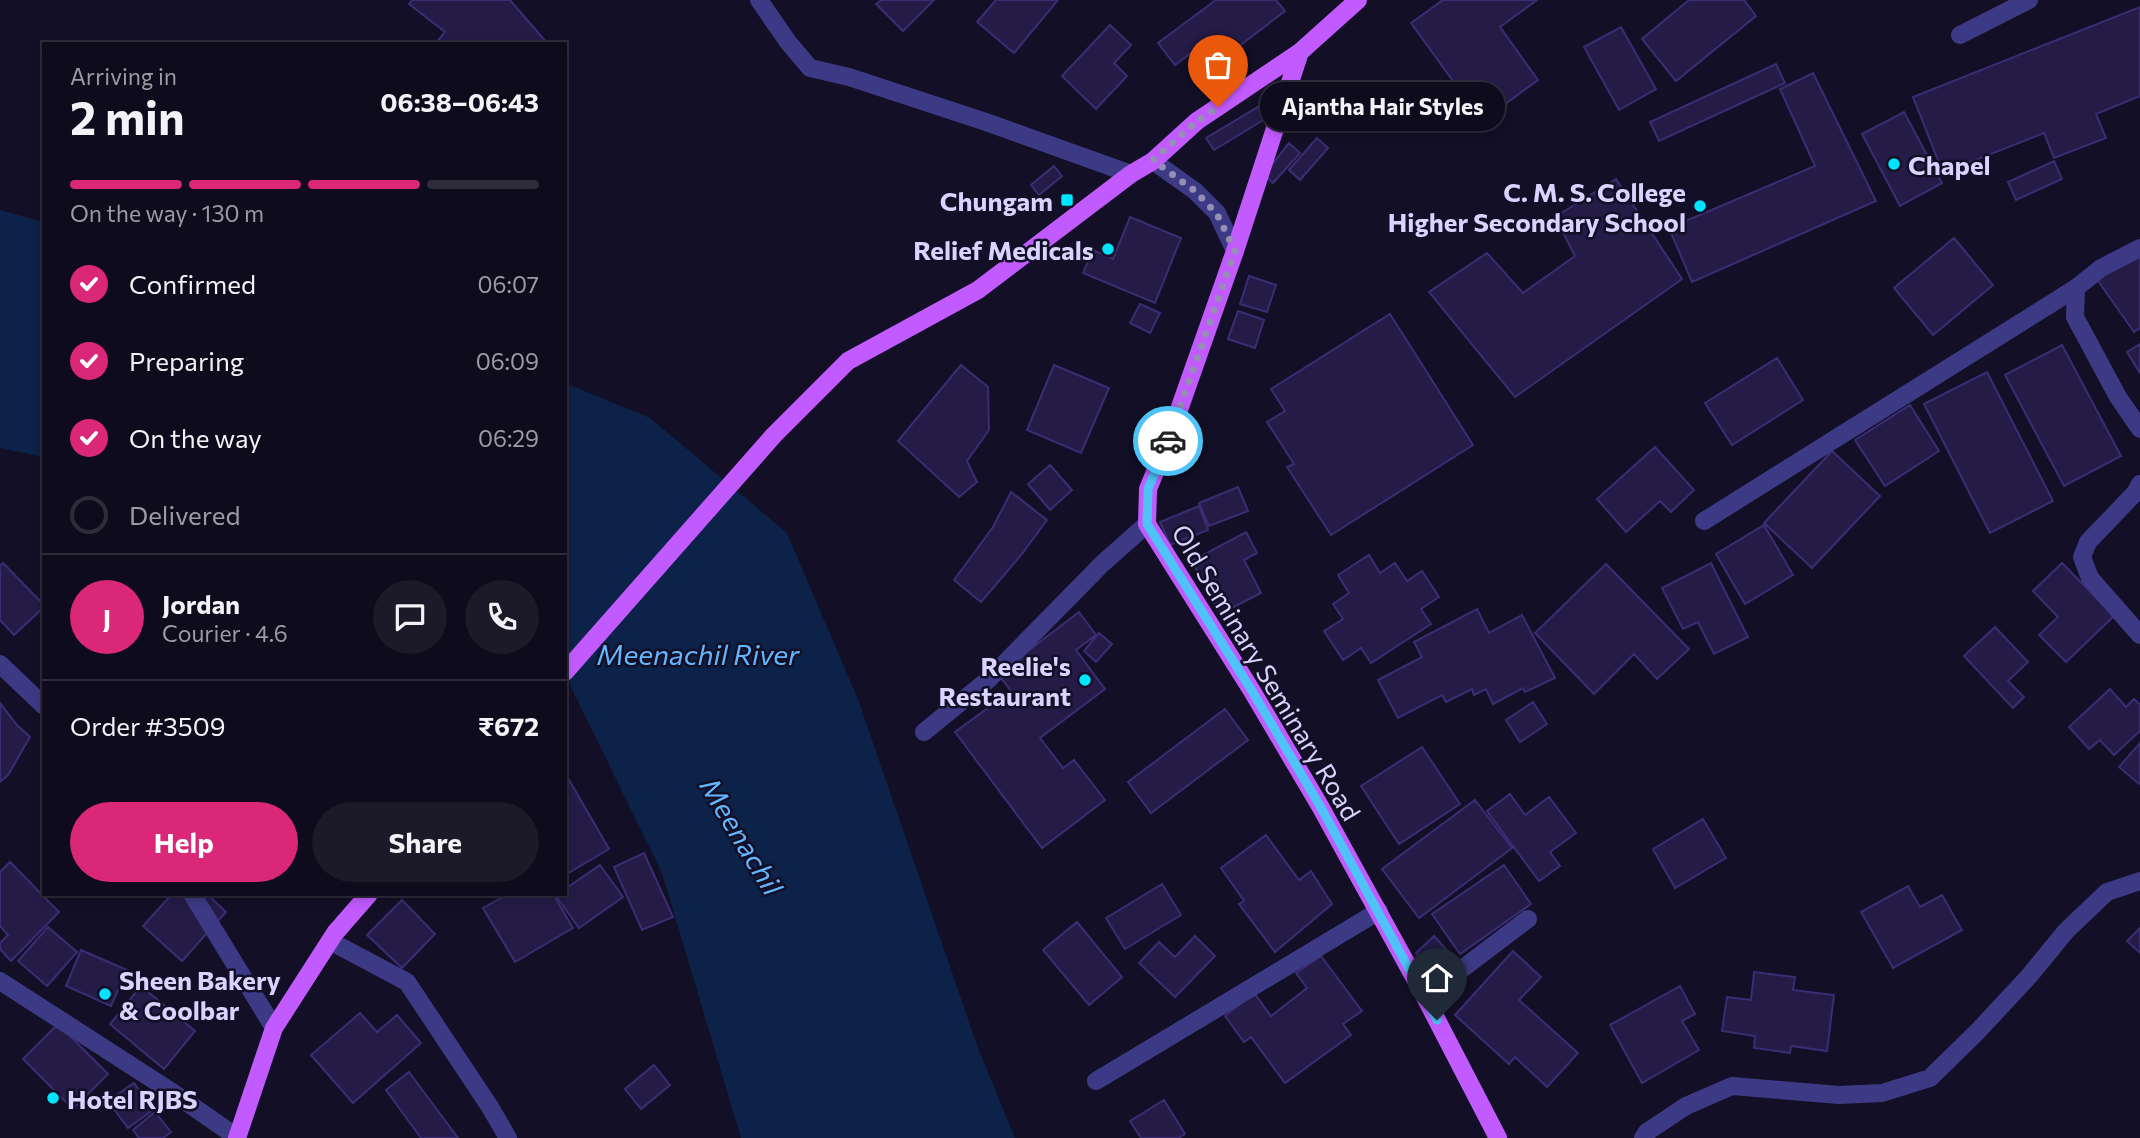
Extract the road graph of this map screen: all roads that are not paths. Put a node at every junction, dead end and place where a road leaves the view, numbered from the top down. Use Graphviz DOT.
graph roads {
  1 [pos="759,0"];
  2 [pos="1358,0"];
  3 [pos="2029,0"];
  4 [pos="1960,35"];
  5 [pos="1300,52"];
  6 [pos="1153,160"];
  7 [pos="1131,174"];
  8 [pos="2140,248"];
  9 [pos="1235,251"];
  10 [pos="2076,288"];
  11 [pos="2140,429"];
  12 [pos="2140,484"];
  13 [pos="1704,521"];
  14 [pos="1147,524"];
  15 [pos="2140,635"];
  16 [pos="0,664"];
  17 [pos="567,670"];
  18 [pos="42,704"];
  19 [pos="924,732"];
  20 [pos="2140,881"];
  21 [pos="193,896"];
  22 [pos="367,896"];
  23 [pos="1379,911"];
  24 [pos="1528,919"];
  25 [pos="332,937"];
  26 [pos="0,981"];
  27 [pos="1424,997"];
  28 [pos="274,1028"];
  29 [pos="1096,1081"];
  30 [pos="237,1138"];
  31 [pos="508,1138"];
  32 [pos="1498,1138"];
  33 [pos="1643,1138"];
  1 -- 7 [label="street"];
  2 -- 5 [label="main road"];
  3 -- 4 [label="street"];
  5 -- 6 [label="main road"];
  5 -- 9 [label="main road, Old Seminary Seminary Road"];
  6 -- 7 [label="main road"];
  6 -- 9 [label="street"];
  7 -- 17 [label="main road"];
  8 -- 10 [label="street"];
  9 -- 14 [label="main road, Old Seminary Seminary Road"];
  10 -- 11 [label="street"];
  10 -- 13 [label="street"];
  12 -- 15 [label="street"];
  14 -- 19 [label="street"];
  14 -- 23 [label="main road, Old Seminary Seminary Road"];
  16 -- 18 [label="street"];
  20 -- 33 [label="street"];
  21 -- 28 [label="street"];
  22 -- 25 [label="main road"];
  23 -- 27 [label="main road, Old Seminary Seminary Road"];
  23 -- 29 [label="street"];
  24 -- 27 [label="street"];
  25 -- 28 [label="main road"];
  25 -- 31 [label="street"];
  26 -- 30 [label="street"];
  27 -- 32 [label="main road, Old Seminary Seminary Road"];
  28 -- 30 [label="main road"];
}
